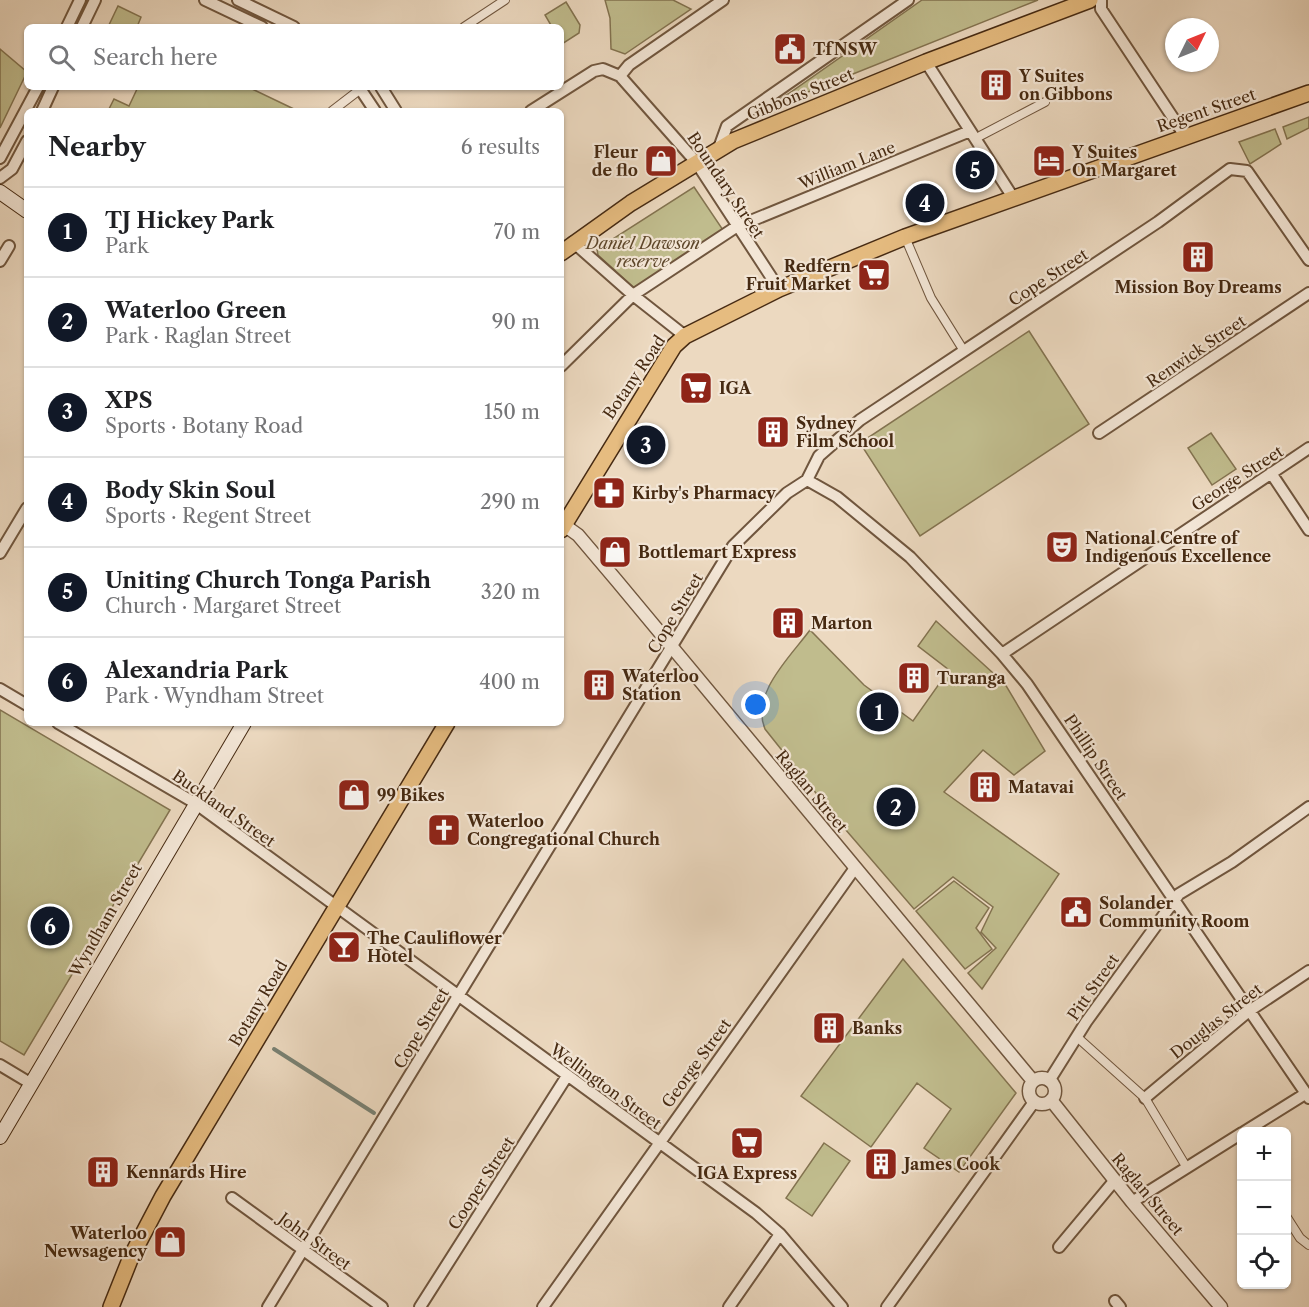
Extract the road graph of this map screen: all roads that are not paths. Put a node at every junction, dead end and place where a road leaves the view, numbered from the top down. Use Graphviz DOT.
graph roads {
  1 [pos="80,0"];
  2 [pos="95,0"];
  3 [pos="205,0"];
  4 [pos="238,0"];
  5 [pos="505,0"];
  6 [pos="723,0"];
  7 [pos="908,0"];
  8 [pos="1090,0"];
  9 [pos="1101,0"];
  10 [pos="68,24"];
  11 [pos="83,24"];
  12 [pos="256,24"];
  13 [pos="288,24"];
  14 [pos="469,24"];
  15 [pos="926,62"];
  16 [pos="620,76"];
  17 [pos="36,90"];
  18 [pos="52,90"];
  19 [pos="357,90"];
  20 [pos="359,90"];
  21 [pos="383,90"];
  22 [pos="564,90"];
  23 [pos="564,90"];
  24 [pos="1309,93"];
  25 [pos="1045,102"];
  26 [pos="27,108"];
  27 [pos="43,108"];
  28 [pos="336,108"];
  29 [pos="373,108"];
  30 [pos="394,108"];
  31 [pos="536,108"];
  32 [pos="24,113"];
  33 [pos="975,134"];
  34 [pos="1185,136"];
  35 [pos="24,147"];
  36 [pos="719,148"];
  37 [pos="0,158"];
  38 [pos="696,162"];
  39 [pos="0,178"];
  40 [pos="0,192"];
  41 [pos="1014,199"];
  42 [pos="24,209"];
  43 [pos="736,227"];
  44 [pos="905,237"];
  45 [pos="573,242"];
  46 [pos="9,246"];
  47 [pos="564,250"];
  48 [pos="1309,260"];
  49 [pos="0,261"];
  50 [pos="779,290"];
  51 [pos="1309,293"];
  52 [pos="633,295"];
  53 [pos="685,336"];
  54 [pos="964,351"];
  55 [pos="564,363"];
  56 [pos="1099,433"];
  57 [pos="1309,448"];
  58 [pos="1271,473"];
  59 [pos="807,480"];
  60 [pos="24,513"];
  61 [pos="564,523"];
  62 [pos="564,527"];
  63 [pos="1309,530"];
  64 [pos="0,553"];
  65 [pos="671,648"];
  66 [pos="1002,654"];
  67 [pos="0,689"];
  68 [pos="24,703"];
  69 [pos="67,726"];
  70 [pos="242,726"];
  71 [pos="445,726"];
  72 [pos="195,803"];
  73 [pos="1309,807"];
  74 [pos="855,868"];
  75 [pos="1174,899"];
  76 [pos="337,907"];
  77 [pos="1309,971"];
  78 [pos="458,996"];
  79 [pos="1249,1011"];
  80 [pos="1077,1037"];
  81 [pos="0,1065"];
  82 [pos="567,1076"];
  83 [pos="1033,1081"];
  84 [pos="1049,1081"];
  85 [pos="30,1083"];
  86 [pos="1307,1096"];
  87 [pos="1145,1098"];
  88 [pos="1051,1100"];
  89 [pos="1034,1102"];
  90 [pos="1253,1127"];
  91 [pos="1237,1136"];
  92 [pos="0,1137"];
  93 [pos="658,1143"];
  94 [pos="1187,1168"];
  95 [pos="1115,1180"];
  96 [pos="232,1198"];
  97 [pos="1132,1202"];
  98 [pos="1291,1223"];
  99 [pos="780,1234"];
  100 [pos="1309,1245"];
  101 [pos="1059,1247"];
  102 [pos="303,1251"];
  103 [pos="111,1307"];
  104 [pos="268,1307"];
  105 [pos="382,1307"];
  106 [pos="420,1307"];
  107 [pos="543,1307"];
  108 [pos="729,1307"];
  109 [pos="842,1307"];
  110 [pos="887,1307"];
  111 [pos="1221,1307"];
  1 -- 10 [label="street"];
  2 -- 11 [label="street"];
  3 -- 12 [label="street"];
  4 -- 13 [label="street"];
  5 -- 14 [label="street"];
  6 -- 16 [label="street"];
  7 -- 36 [label="street"];
  8 -- 15 [label="main road, Gibbons Street"];
  9 -- 34 [label="street"];
  15 -- 33 [label="street"];
  15 -- 36 [label="main road, Gibbons Street"];
  16 -- 22 [label="street"];
  16 -- 38 [label="street, Boundary Street"];
  17 -- 26 [label="street"];
  18 -- 27 [label="street"];
  19 -- 28 [label="street"];
  20 -- 29 [label="street"];
  21 -- 30 [label="street"];
  23 -- 31 [label="street"];
  24 -- 34 [label="main road, Regent Street"];
  25 -- 33 [label="street"];
  32 -- 37 [label="street"];
  33 -- 41 [label="street"];
  33 -- 43 [label="street, William Lane"];
  34 -- 41 [label="main road, Regent Street"];
  35 -- 39 [label="street"];
  36 -- 38 [label="main road, Gibbons Street"];
  38 -- 43 [label="street, Boundary Street"];
  38 -- 45 [label="main road"];
  40 -- 42 [label="main road"];
  41 -- 44 [label="main road, Regent Street"];
  43 -- 50 [label="street, Boundary Street"];
  43 -- 52 [label="street, William Lane"];
  44 -- 50 [label="main road, Regent Street"];
  44 -- 54 [label="street"];
  45 -- 47 [label="main road"];
  45 -- 52 [label="street"];
  46 -- 49 [label="street"];
  48 -- 54 [label="street, Cope Street"];
  50 -- 53 [label="main road, Botany Road"];
  51 -- 56 [label="street, Renwick Street"];
  52 -- 53 [label="street"];
  52 -- 55 [label="street, William Lane"];
  53 -- 61 [label="main road, Botany Road"];
  54 -- 59 [label="street, Cope Street"];
  57 -- 58 [label="street, George Street"];
  58 -- 63 [label="street"];
  58 -- 66 [label="street, George Street"];
  59 -- 65 [label="street, Cope Street"];
  59 -- 66 [label="street, Phillip Street"];
  60 -- 64 [label="street"];
  62 -- 65 [label="street, Raglan Street"];
  65 -- 74 [label="street, Raglan Street"];
  65 -- 78 [label="street, Cope Street"];
  66 -- 75 [label="street, Phillip Street"];
  67 -- 68 [label="street"];
  69 -- 72 [label="street, Buckland Street"];
  70 -- 72 [label="main road, Wyndham Street"];
  71 -- 76 [label="main road, Botany Road"];
  72 -- 76 [label="street, Buckland Street"];
  72 -- 85 [label="main road, Wyndham Street"];
  73 -- 75 [label="street, Pitt Street"];
  74 -- 83 [label="street, Raglan Street"];
  74 -- 93 [label="street, George Street"];
  75 -- 79 [label="street, Phillip Street"];
  75 -- 80 [label="street, Pitt Street"];
  76 -- 78 [label="street, Wellington Street"];
  76 -- 103 [label="main road, Botany Road"];
  77 -- 79 [label="street, Douglas Street"];
  78 -- 82 [label="street, Wellington Street"];
  78 -- 102 [label="street, Cope Street"];
  79 -- 86 [label="street, Phillip Street"];
  79 -- 87 [label="street, Douglas Street"];
  80 -- 84 [label="street, Pitt Street"];
  80 -- 87 [label="street"];
  81 -- 85 [label="street"];
  82 -- 93 [label="street, Wellington Street"];
  82 -- 106 [label="street, Cooper Street"];
  83 -- 84 [label="street"];
  83 -- 89 [label="street"];
  84 -- 88 [label="street"];
  85 -- 92 [label="main road, Wyndham Street"];
  86 -- 90 [label="street"];
  87 -- 94 [label="street"];
  88 -- 89 [label="street"];
  88 -- 95 [label="street, Raglan Street"];
  89 -- 110 [label="street"];
  91 -- 94 [label="street"];
  93 -- 99 [label="street, Wellington Street"];
  93 -- 107 [label="street, George Street"];
  94 -- 97 [label="street"];
  95 -- 97 [label="street, Raglan Street"];
  95 -- 101 [label="street"];
  96 -- 102 [label="street, John Street"];
  97 -- 111 [label="street, Raglan Street"];
  98 -- 100 [label="street"];
  99 -- 108 [label="street"];
  99 -- 109 [label="street, Wellington Street"];
  102 -- 104 [label="street, Cope Street"];
  102 -- 105 [label="street, John Street"];
}
